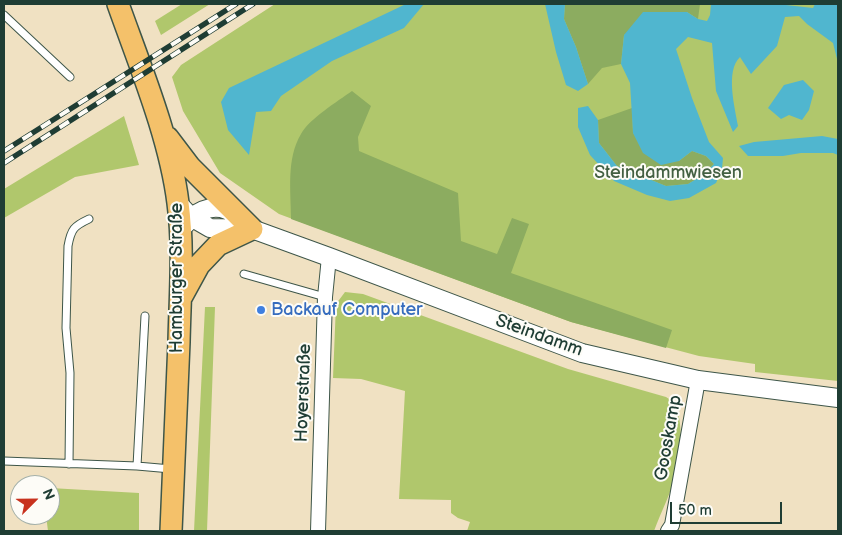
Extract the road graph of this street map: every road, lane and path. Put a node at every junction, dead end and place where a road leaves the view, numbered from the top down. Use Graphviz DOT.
graph roads {
  1 [pos="118,4"];
  2 [pos="4,15"];
  3 [pos="70,77"];
  4 [pos="160,128"];
  5 [pos="183,217"];
  6 [pos="89,219"];
  7 [pos="252,229"];
  8 [pos="329,257"];
  9 [pos="244,274"];
  10 [pos="325,298"];
  11 [pos="180,300"];
  12 [pos="145,316"];
  13 [pos="698,380"];
  14 [pos="838,398"];
  15 [pos="4,461"];
  16 [pos="69,464"];
  17 [pos="137,466"];
  18 [pos="174,469"];
  19 [pos="674,529"];
  20 [pos="172,531"];
  21 [pos="318,531"];
  1 -- 4 [label="main road, Hamburger Straße"];
  2 -- 3 [label="lane"];
  4 -- 5 [label="main road, Hamburger Straße"];
  4 -- 7 [label="main road"];
  5 -- 7 [label="street, Steindamm"];
  5 -- 11 [label="main road, Hamburger Straße"];
  6 -- 16 [label="lane"];
  7 -- 8 [label="street, Steindamm"];
  7 -- 11 [label="main road"];
  8 -- 10 [label="street, Hoyerstraße"];
  8 -- 13 [label="street, Steindamm"];
  9 -- 10 [label="lane"];
  10 -- 21 [label="street, Hoyerstraße"];
  11 -- 18 [label="main road, Hamburger Straße"];
  12 -- 17 [label="lane"];
  13 -- 14 [label="street, Steindamm"];
  13 -- 19 [label="street, Gooskamp"];
  15 -- 16 [label="lane"];
  16 -- 17 [label="lane"];
  17 -- 18 [label="lane"];
  18 -- 20 [label="main road, Hamburger Straße"];
}
